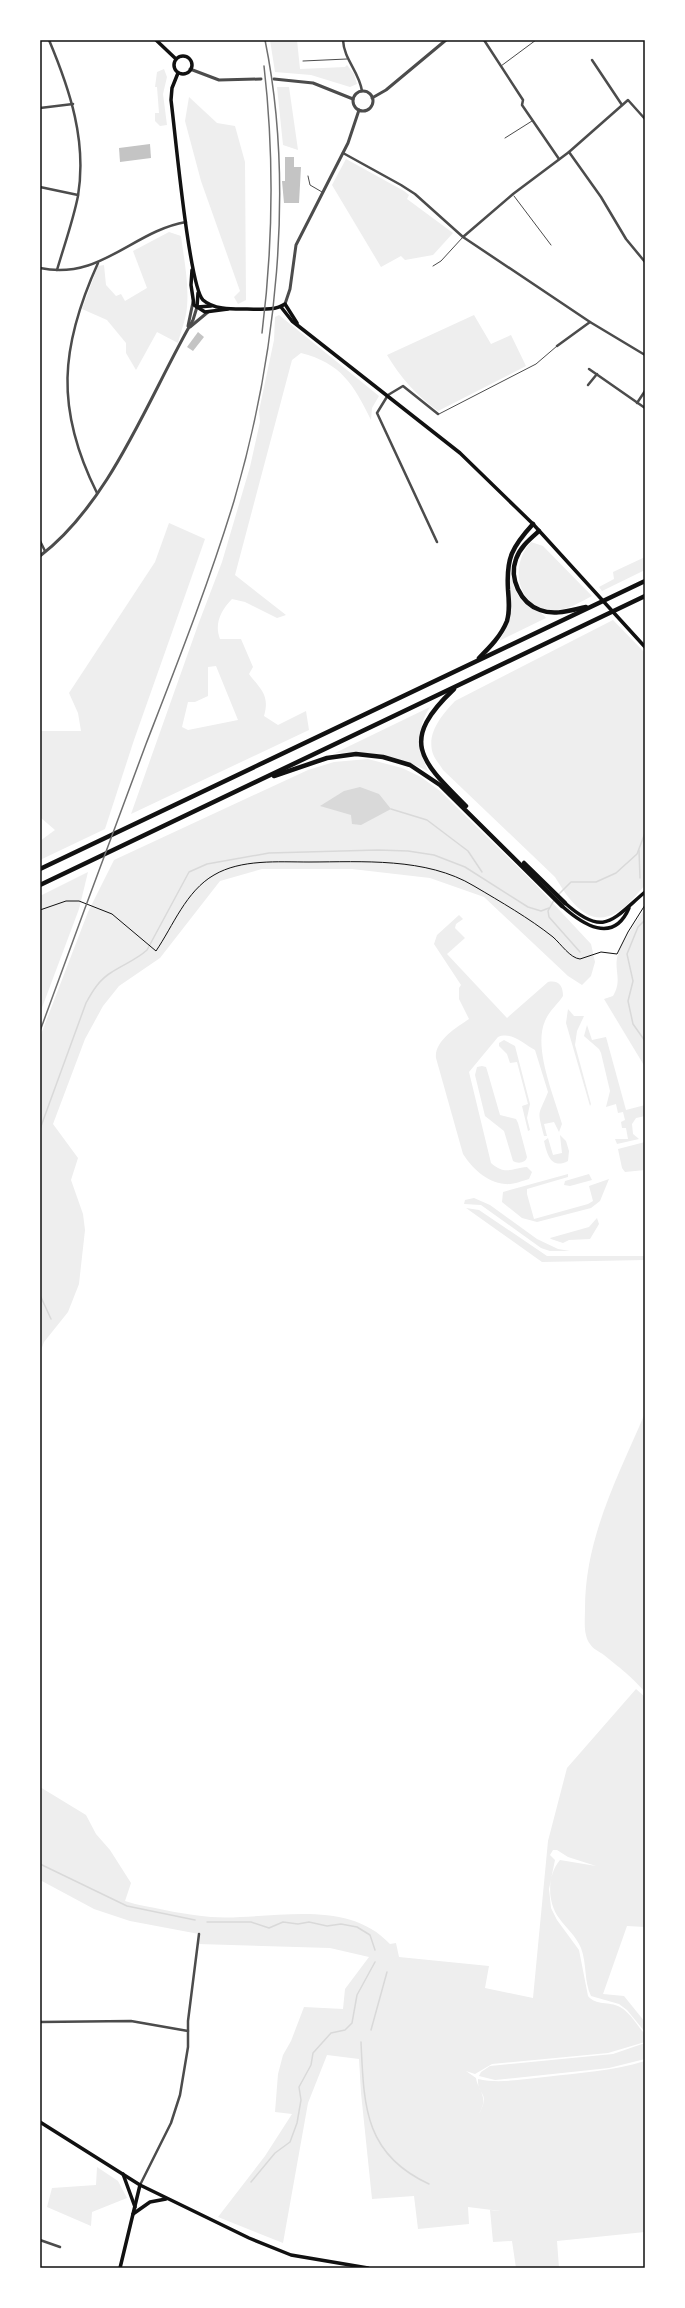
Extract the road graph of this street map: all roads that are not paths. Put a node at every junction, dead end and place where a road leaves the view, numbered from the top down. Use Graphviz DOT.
graph roads {
  1 [pos="49,40"];
  2 [pos="156,40"];
  3 [pos="343,40"];
  4 [pos="446,40"];
  5 [pos="484,40"];
  6 [pos="536,40"];
  7 [pos="176,59"];
  8 [pos="347,59"];
  9 [pos="592,60"];
  10 [pos="303,61"];
  11 [pos="501,66"];
  12 [pos="190,69"];
  13 [pos="178,73"];
  14 [pos="261,79"];
  15 [pos="274,79"];
  16 [pos="362,91"];
  17 [pos="372,98"];
  18 [pos="354,99"];
  19 [pos="73,104"];
  20 [pos="622,105"];
  21 [pos="40,108"];
  22 [pos="359,110"];
  23 [pos="645,119"];
  24 [pos="532,121"];
  25 [pos="505,138"];
  26 [pos="569,152"];
  27 [pos="343,153"];
  28 [pos="559,159"];
  29 [pos="308,176"];
  30 [pos="40,187"];
  31 [pos="322,192"];
  32 [pos="513,194"];
  33 [pos="78,195"];
  34 [pos="186,222"];
  35 [pos="464,237"];
  36 [pos="551,245"];
  37 [pos="645,262"];
  38 [pos="98,263"];
  39 [pos="433,266"];
  40 [pos="40,268"];
  41 [pos="192,268"];
  42 [pos="57,270"];
  43 [pos="199,292"];
  44 [pos="193,302"];
  45 [pos="285,304"];
  46 [pos="214,306"];
  47 [pos="196,307"];
  48 [pos="281,307"];
  49 [pos="231,309"];
  50 [pos="191,310"];
  51 [pos="208,312"];
  52 [pos="590,322"];
  53 [pos="297,323"];
  54 [pos="188,330"];
  55 [pos="557,346"];
  56 [pos="645,355"];
  57 [pos="589,369"];
  58 [pos="597,374"];
  59 [pos="588,385"];
  60 [pos="645,391"];
  61 [pos="388,395"];
  62 [pos="637,403"];
  63 [pos="645,408"];
  64 [pos="438,414"];
  65 [pos="97,493"];
  66 [pos="533,524"];
  67 [pos="539,531"];
  68 [pos="40,541"];
  69 [pos="438,542"];
  70 [pos="45,552"];
  71 [pos="40,556"];
  72 [pos="645,581"];
  73 [pos="645,596"];
  74 [pos="593,605"];
  75 [pos="645,647"];
  76 [pos="476,662"];
  77 [pos="456,686"];
  78 [pos="249,785"];
  79 [pos="40,869"];
  80 [pos="40,885"];
  81 [pos="548,888"];
  82 [pos="645,892"];
  83 [pos="564,904"];
  84 [pos="630,907"];
  85 [pos="199,1934"];
  86 [pos="40,2022"];
  87 [pos="188,2031"];
  88 [pos="40,2122"];
  89 [pos="123,2174"];
  90 [pos="140,2185"];
  91 [pos="166,2199"];
  92 [pos="134,2207"];
  93 [pos="132,2215"];
  94 [pos="40,2240"];
  95 [pos="60,2247"];
  96 [pos="120,2268"];
  97 [pos="368,2268"];
  1 -- 19 [label="street"];
  2 -- 7 [label="main road"];
  3 -- 8 [label="street"];
  4 -- 17 [label="street"];
  5 -- 11 [label="street"];
  6 -- 11 [label="lane"];
  7 -- 12 [label="main road"];
  7 -- 13 [label="main road"];
  8 -- 10 [label="lane"];
  8 -- 16 [label="street"];
  9 -- 20 [label="street"];
  11 -- 24 [label="street"];
  12 -- 13 [label="main road"];
  12 -- 14 [label="street"];
  13 -- 34 [label="main road"];
  15 -- 18 [label="street"];
  16 -- 17 [label="street"];
  16 -- 18 [label="street"];
  17 -- 22 [label="street"];
  18 -- 22 [label="street"];
  19 -- 21 [label="street"];
  19 -- 33 [label="street"];
  20 -- 23 [label="street"];
  20 -- 26 [label="street"];
  22 -- 27 [label="street"];
  24 -- 25 [label="lane"];
  24 -- 28 [label="street"];
  26 -- 28 [label="street"];
  26 -- 37 [label="street"];
  27 -- 31 [label="street"];
  27 -- 35 [label="street"];
  28 -- 32 [label="street"];
  29 -- 31 [label="lane"];
  30 -- 33 [label="street"];
  31 -- 45 [label="street"];
  32 -- 35 [label="street"];
  32 -- 36 [label="lane"];
  33 -- 42 [label="street"];
  34 -- 38 [label="street"];
  34 -- 41 [label="main road"];
  35 -- 39 [label="lane"];
  35 -- 52 [label="street"];
  38 -- 42 [label="street"];
  38 -- 65 [label="street"];
  40 -- 42 [label="street"];
  41 -- 43 [label="main road"];
  41 -- 44 [label="main road"];
  43 -- 46 [label="main road"];
  43 -- 47 [label="main road"];
  44 -- 47 [label="main road"];
  44 -- 50 [label="street"];
  45 -- 48 [label="main road"];
  45 -- 53 [label="main road"];
  46 -- 47 [label="main road"];
  46 -- 49 [label="main road"];
  47 -- 50 [label="street"];
  47 -- 51 [label="main road"];
  47 -- 54 [label="street"];
  48 -- 49 [label="main road"];
  48 -- 53 [label="main road"];
  49 -- 51 [label="main road"];
  50 -- 54 [label="street"];
  51 -- 54 [label="street"];
  52 -- 55 [label="street"];
  52 -- 56 [label="street"];
  53 -- 61 [label="main road"];
  54 -- 65 [label="street"];
  55 -- 64 [label="lane"];
  57 -- 58 [label="street"];
  58 -- 59 [label="street"];
  58 -- 62 [label="street"];
  60 -- 62 [label="street"];
  61 -- 64 [label="street"];
  61 -- 66 [label="main road"];
  61 -- 69 [label="street"];
  62 -- 63 [label="street"];
  65 -- 70 [label="street"];
  66 -- 67 [label="main road"];
  66 -- 76 [label="highway"];
  67 -- 74 [label="highway"];
  67 -- 75 [label="main road"];
  68 -- 70 [label="street"];
  70 -- 71 [label="street"];
  72 -- 74 [label="highway"];
  73 -- 77 [label="highway"];
  74 -- 76 [label="highway"];
  76 -- 79 [label="highway"];
  77 -- 78 [label="highway"];
  77 -- 81 [label="highway"];
  78 -- 80 [label="highway"];
  78 -- 81 [label="highway"];
  81 -- 83 [label="highway"];
  82 -- 84 [label="main road"];
  83 -- 84 [label="main road"];
  83 -- 84 [label="main road"];
  85 -- 87 [label="street"];
  86 -- 87 [label="street"];
  87 -- 90 [label="street"];
  88 -- 89 [label="main road"];
  89 -- 90 [label="main road"];
  89 -- 92 [label="main road"];
  90 -- 91 [label="main road"];
  90 -- 92 [label="main road"];
  91 -- 93 [label="main road"];
  91 -- 97 [label="main road"];
  92 -- 93 [label="main road"];
  93 -- 96 [label="main road"];
  94 -- 95 [label="street"];
}
